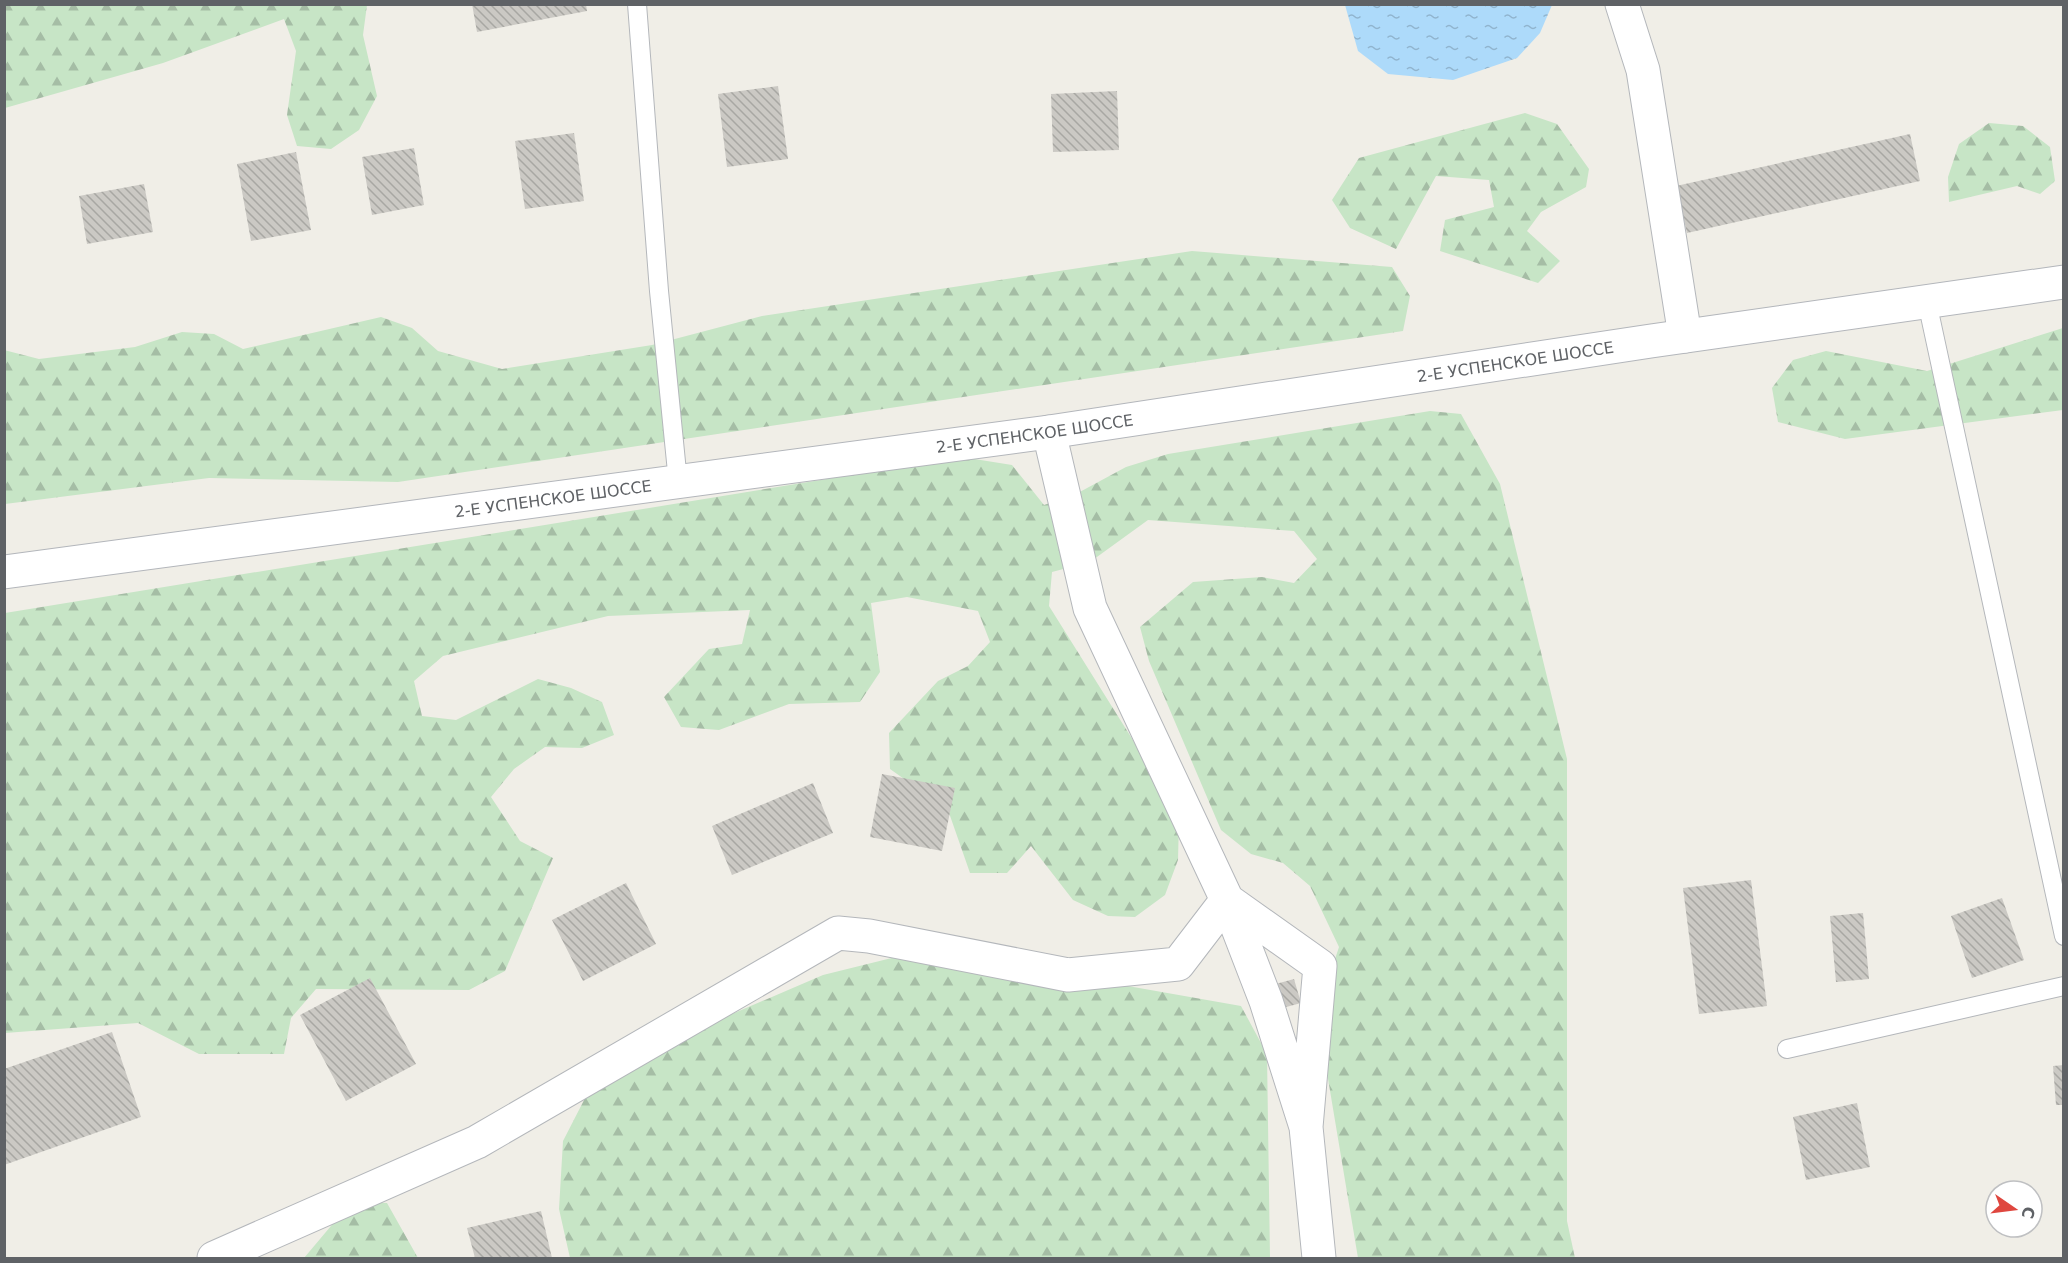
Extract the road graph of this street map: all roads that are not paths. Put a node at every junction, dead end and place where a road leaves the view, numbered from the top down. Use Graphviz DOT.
graph roads {
  1 [pos="637,4"];
  2 [pos="1622,4"];
  3 [pos="2064,282"];
  4 [pos="1927,302"];
  5 [pos="1685,336"];
  6 [pos="1049,432"];
  7 [pos="678,482"];
  8 [pos="4,572"];
  9 [pos="1227,900"];
  10 [pos="2064,936"];
  11 [pos="2064,986"];
  12 [pos="1787,1050"];
  13 [pos="1306,1127"];
  14 [pos="214,1258"];
  15 [pos="1319,1258"];
  1 -- 7 [label="lane"];
  2 -- 5 [label="street"];
  3 -- 4 [label="street, 2-Е УСПЕНСКОЕ ШОССЕ"];
  4 -- 5 [label="street, 2-Е УСПЕНСКОЕ ШОССЕ"];
  4 -- 10 [label="lane"];
  5 -- 6 [label="street, 2-Е УСПЕНСКОЕ ШОССЕ"];
  6 -- 7 [label="street, 2-Е УСПЕНСКОЕ ШОССЕ"];
  6 -- 9 [label="street"];
  7 -- 8 [label="street, 2-Е УСПЕНСКОЕ ШОССЕ"];
  9 -- 13 [label="street"];
  9 -- 13 [label="street"];
  9 -- 14 [label="street"];
  11 -- 12 [label="lane"];
  13 -- 15 [label="street"];
}
